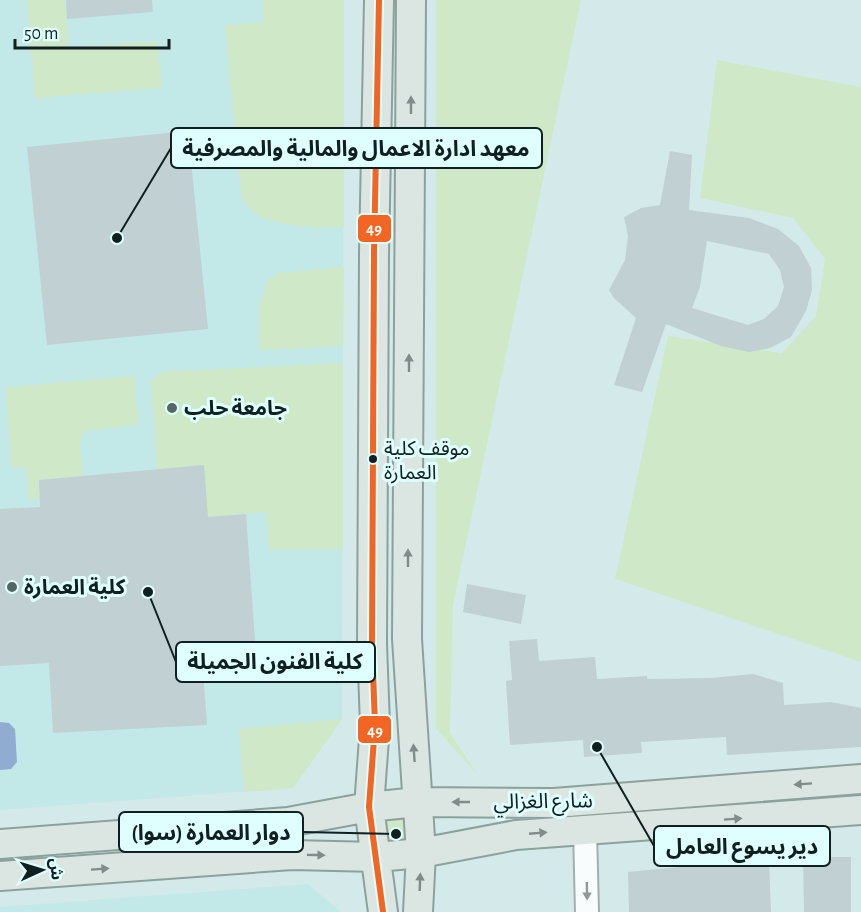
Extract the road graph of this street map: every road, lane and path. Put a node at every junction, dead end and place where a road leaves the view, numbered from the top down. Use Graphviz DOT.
graph roads {
  1 [pos="379,0"];
  2 [pos="411,0"];
  3 [pos="861,779"];
  4 [pos="417,802"];
  5 [pos="369,807"];
  6 [pos="861,810"];
  7 [pos="585,829"];
  8 [pos="0,844"];
  9 [pos="421,853"];
  10 [pos="377,857"];
  11 [pos="0,876"];
  12 [pos="383,912"];
  13 [pos="418,912"];
  14 [pos="587,912"];
  1 -- 5 [label="main road"];
  4 -- 2 [label="main road, one-way"];
  3 -- 4 [label="main road, شارع الغزالي, one-way"];
  4 -- 5 [label="main road, شارع الغزالي"];
  4 -- 9 [label="main road"];
  5 -- 8 [label="main road, شارع الغزالي"];
  5 -- 10 [label="main road"];
  7 -- 6 [label="main road, شارع الغزالي, one-way"];
  9 -- 7 [label="main road, شارع الغزالي, one-way"];
  7 -- 14 [label="street, one-way"];
  9 -- 10 [label="main road, شارع الغزالي"];
  13 -- 9 [label="main road, one-way"];
  11 -- 10 [label="main road, شارع الغزالي, one-way"];
  10 -- 12 [label="main road"];
}
